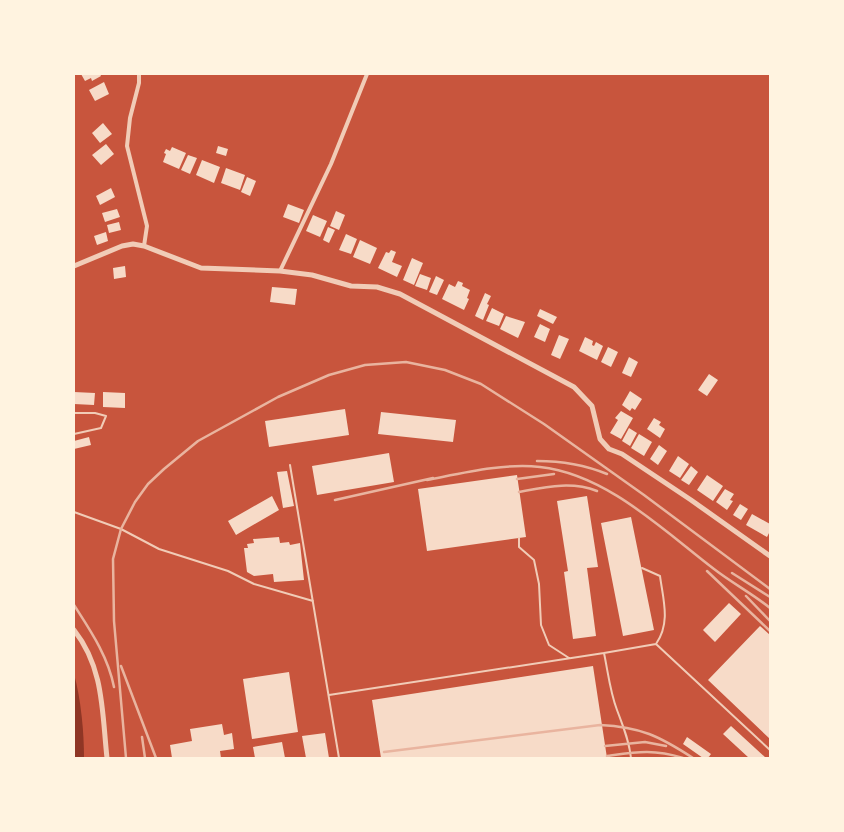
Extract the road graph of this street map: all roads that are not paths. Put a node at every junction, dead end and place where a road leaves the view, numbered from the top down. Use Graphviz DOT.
graph roads {
  1 [pos="139,74"];
  2 [pos="367,74"];
  3 [pos="144,246"];
  4 [pos="74,266"];
  5 [pos="280,270"];
  6 [pos="74,413"];
  7 [pos="74,434"];
  8 [pos="290,465"];
  9 [pos="74,512"];
  10 [pos="519,538"];
  11 [pos="770,556"];
  12 [pos="642,568"];
  13 [pos="313,601"];
  14 [pos="74,630"];
  15 [pos="656,644"];
  16 [pos="604,653"];
  17 [pos="569,658"];
  18 [pos="329,695"];
  19 [pos="770,750"];
  20 [pos="107,758"];
  21 [pos="339,758"];
  22 [pos="631,758"];
  1 -- 3 [label="street"];
  2 -- 5 [label="street"];
  3 -- 4 [label="street"];
  3 -- 5 [label="street"];
  5 -- 11 [label="street"];
  6 -- 7 [label="lane"];
  8 -- 13 [label="lane"];
  9 -- 13 [label="lane"];
  10 -- 17 [label="lane"];
  12 -- 15 [label="lane"];
  13 -- 18 [label="lane"];
  14 -- 20 [label="street"];
  15 -- 16 [label="lane"];
  15 -- 19 [label="lane"];
  16 -- 17 [label="lane"];
  16 -- 22 [label="lane"];
  17 -- 18 [label="lane"];
  18 -- 21 [label="lane"];
}
